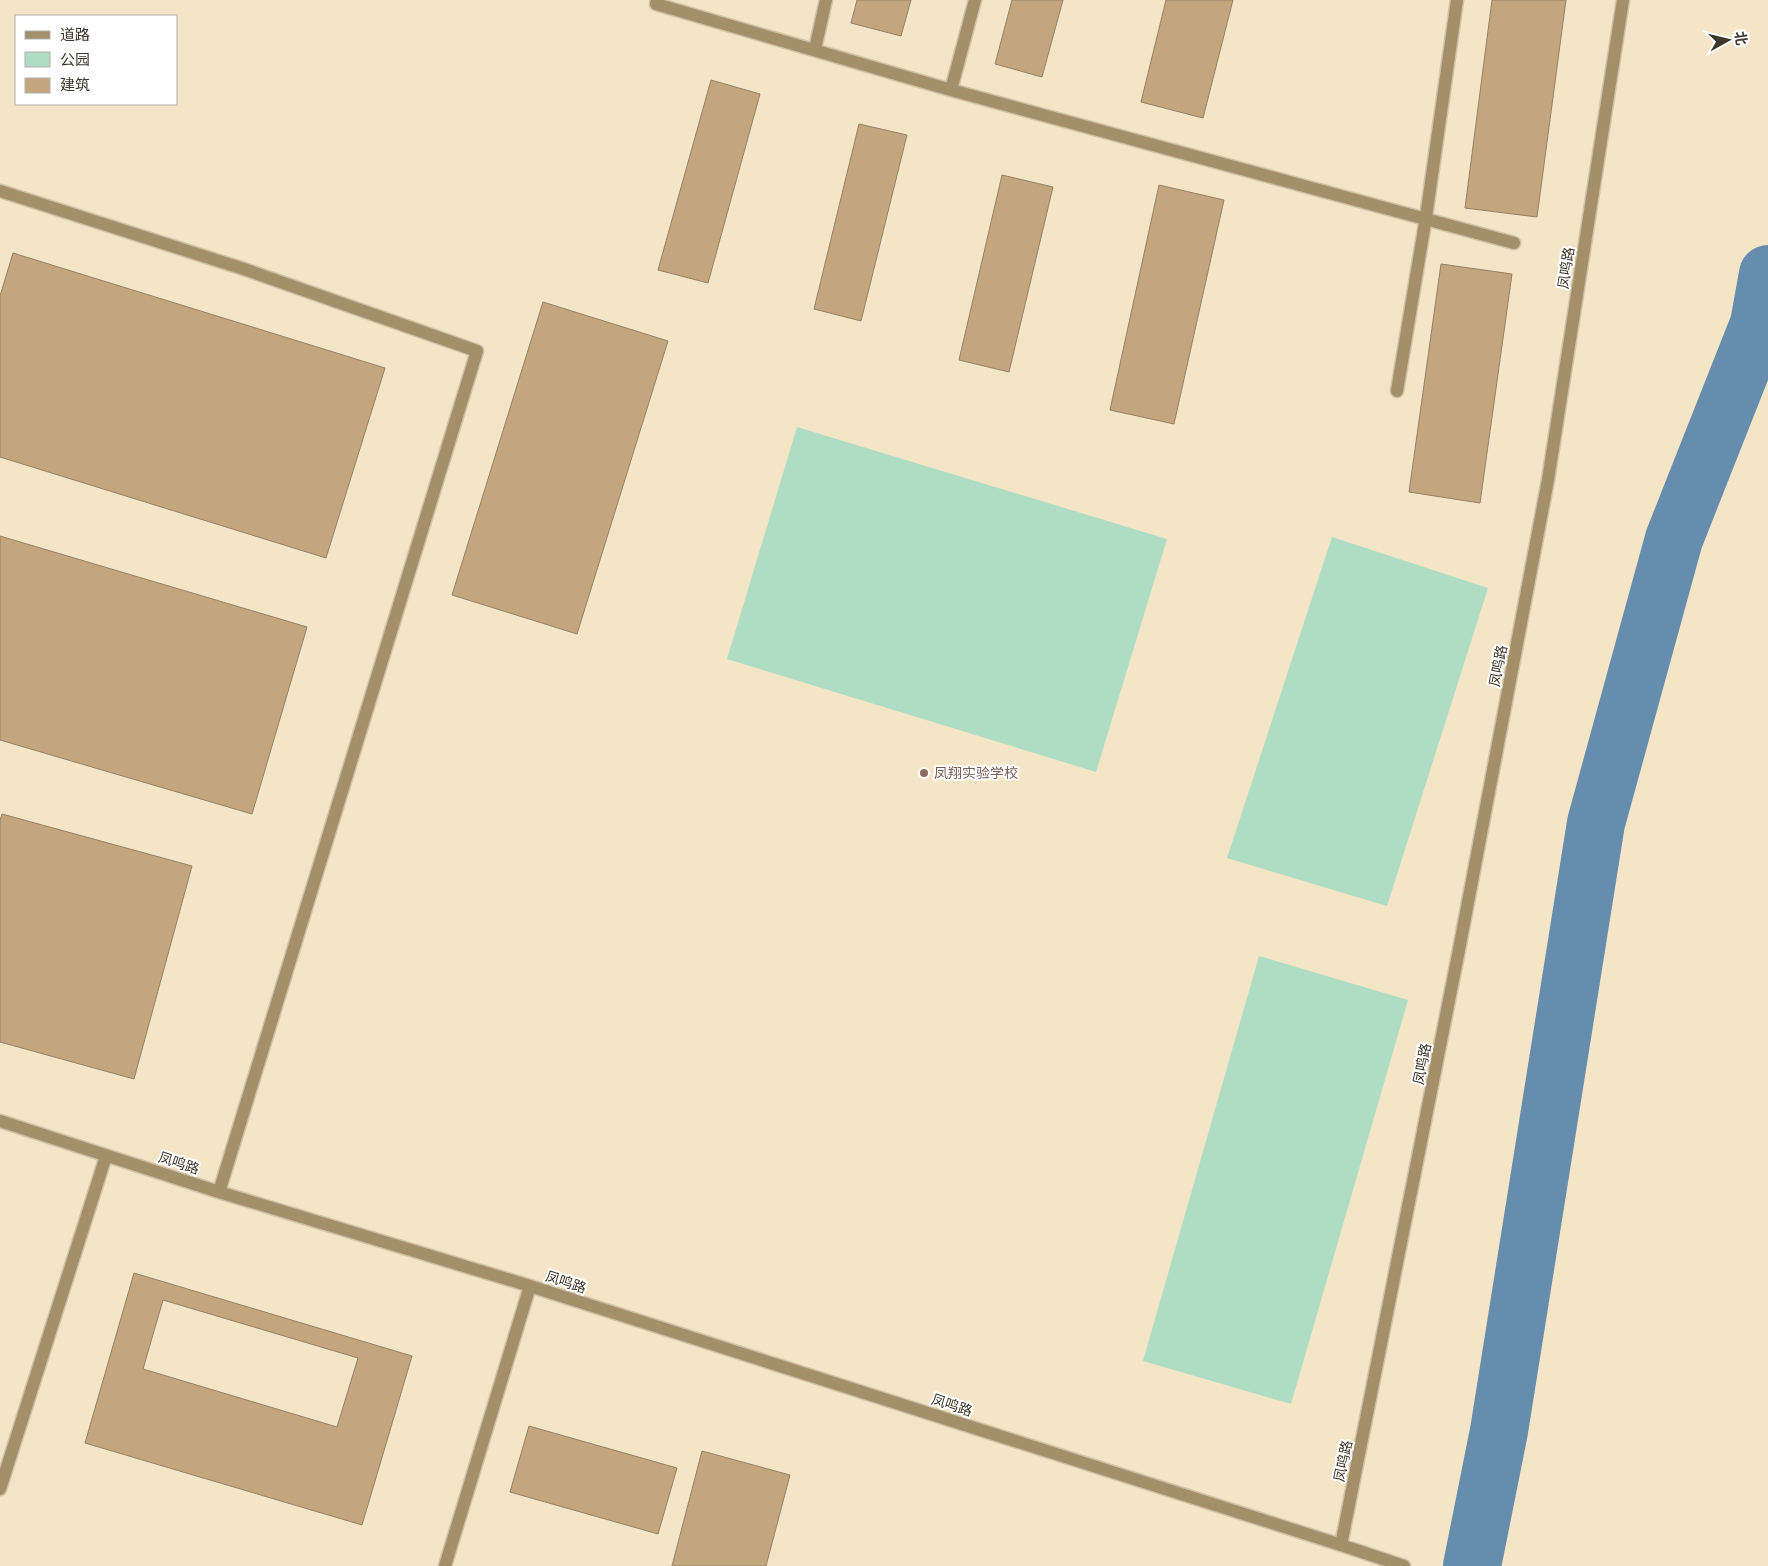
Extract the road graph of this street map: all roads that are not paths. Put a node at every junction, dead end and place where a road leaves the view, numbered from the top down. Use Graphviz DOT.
graph roads {
  1 [pos="826,0"];
  2 [pos="975,0"];
  3 [pos="1457,0"];
  4 [pos="1623,0"];
  5 [pos="656,2"];
  6 [pos="814,49"];
  7 [pos="952,90"];
  8 [pos="0,191"];
  9 [pos="1426,217"];
  10 [pos="1514,243"];
  11 [pos="1397,391"];
  12 [pos="0,1121"];
  13 [pos="106,1156"];
  14 [pos="219,1192"];
  15 [pos="530,1286"];
  16 [pos="0,1489"];
  17 [pos="1341,1544"];
  18 [pos="445,1566"];
  19 [pos="1404,1566"];
  1 -- 6 [label="street"];
  2 -- 7 [label="street"];
  3 -- 9 [label="street"];
  4 -- 17 [label="street, 凤鸣路"];
  5 -- 6 [label="street"];
  6 -- 7 [label="street"];
  7 -- 9 [label="street"];
  8 -- 14 [label="street"];
  9 -- 10 [label="street"];
  9 -- 11 [label="street"];
  12 -- 13 [label="street, 凤鸣路"];
  13 -- 14 [label="street, 凤鸣路"];
  13 -- 16 [label="street"];
  14 -- 15 [label="street, 凤鸣路"];
  15 -- 17 [label="street, 凤鸣路"];
  15 -- 18 [label="street"];
  17 -- 19 [label="street"];
}
